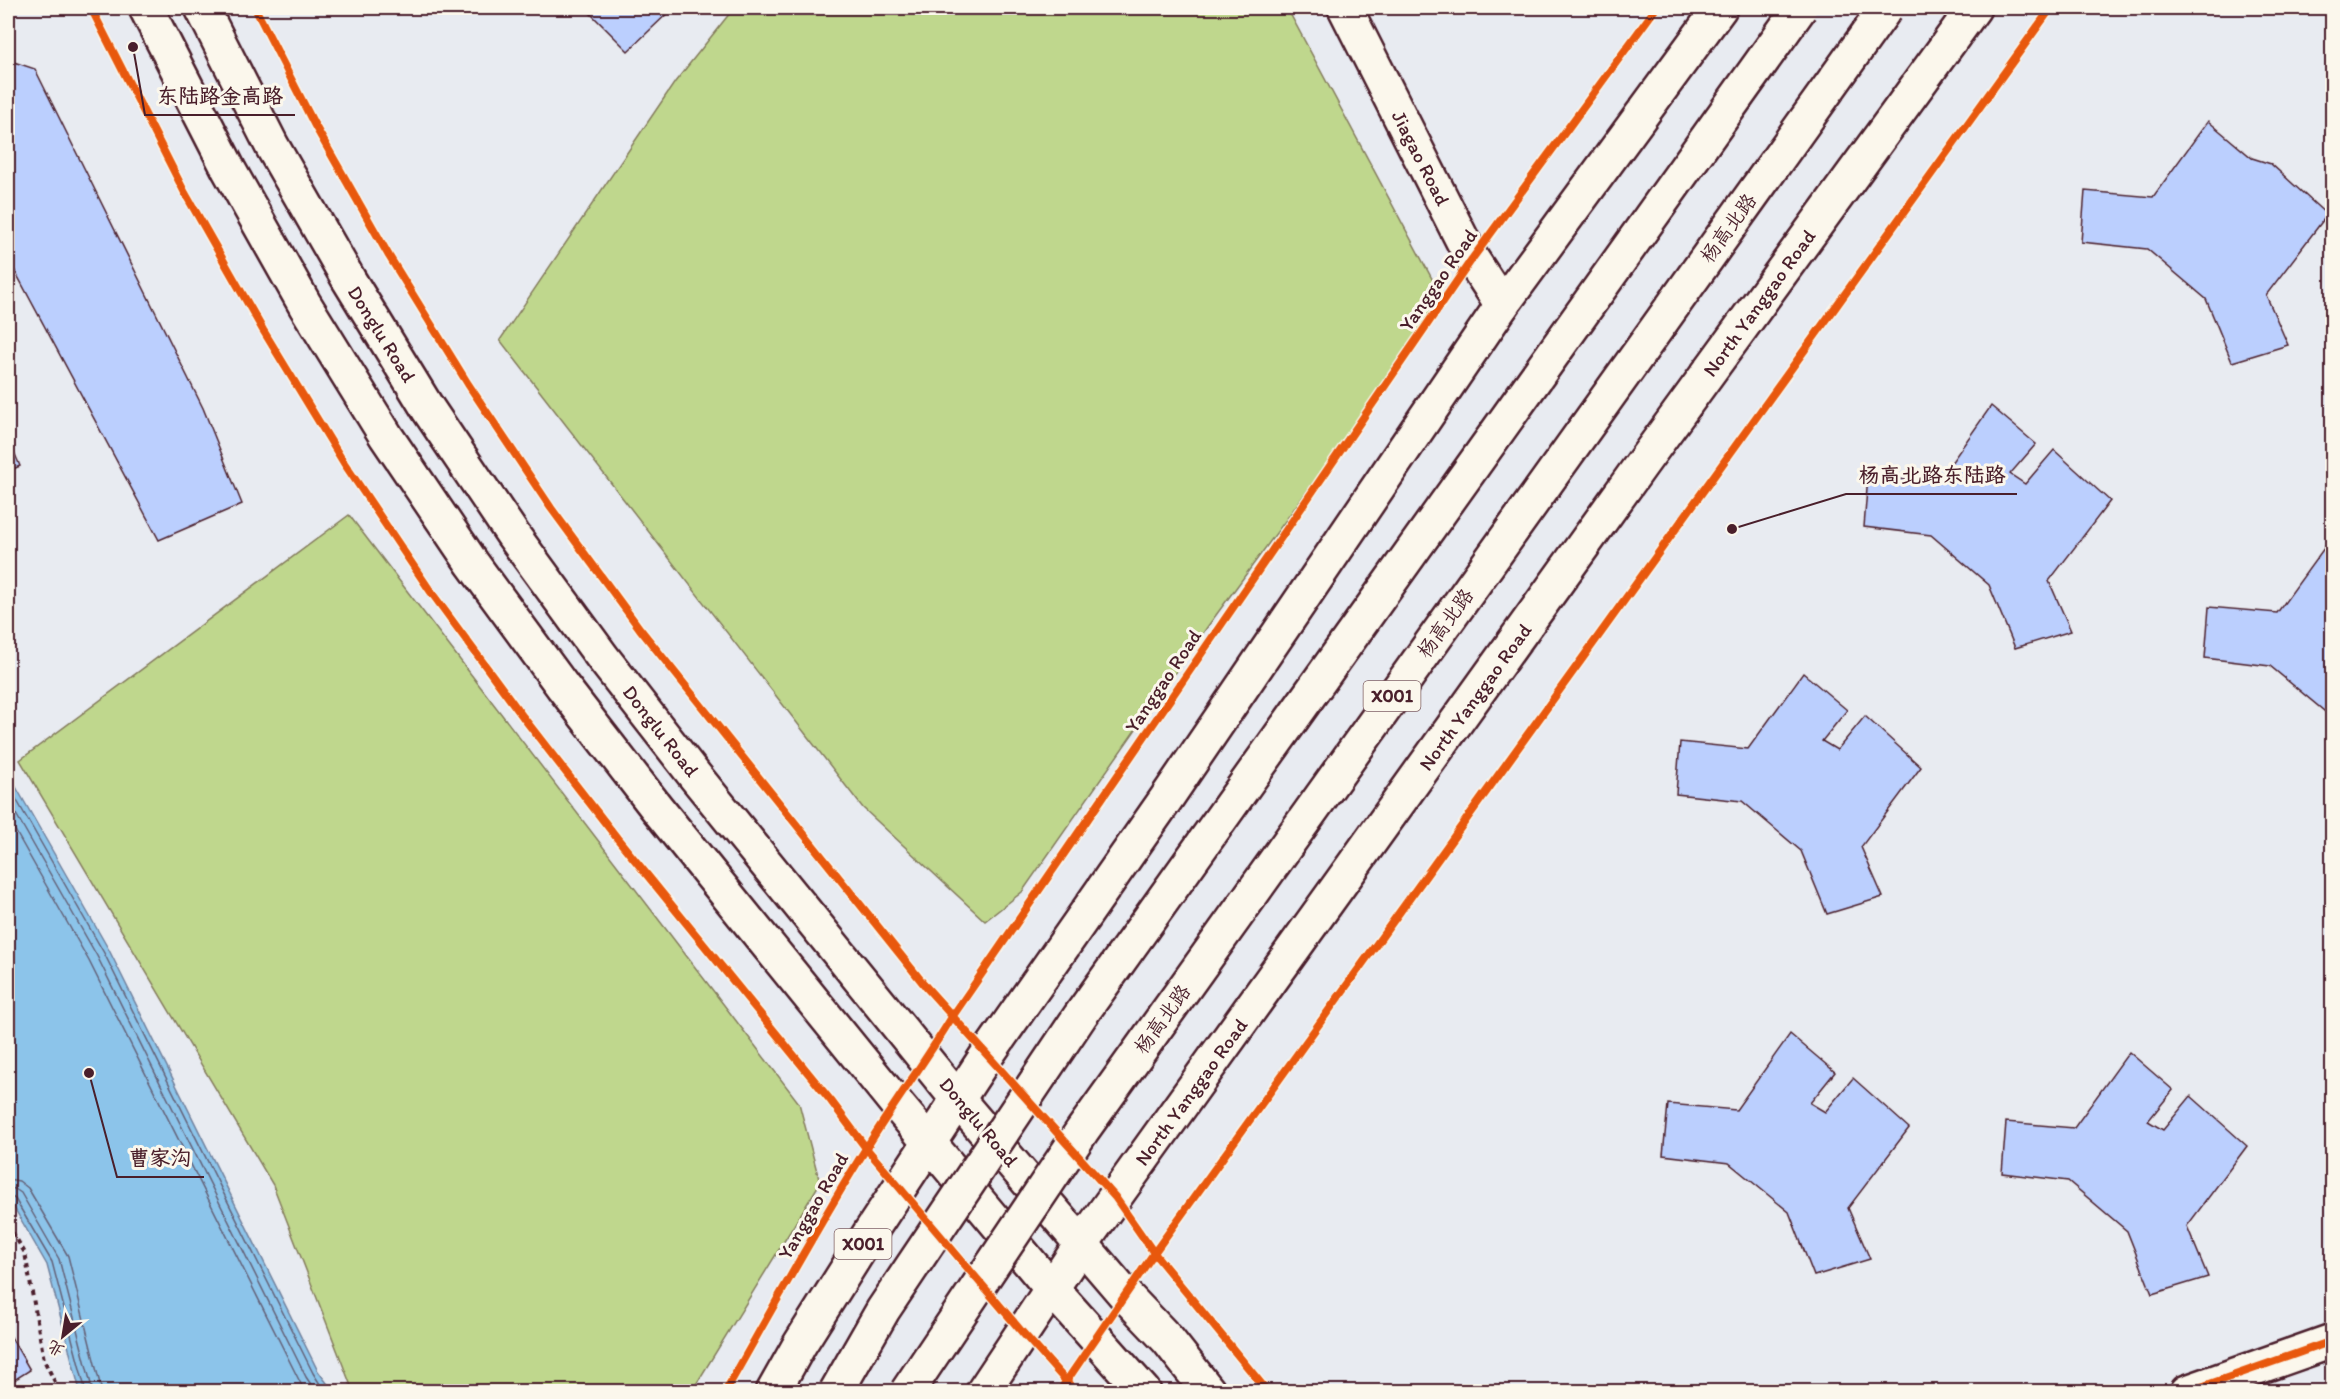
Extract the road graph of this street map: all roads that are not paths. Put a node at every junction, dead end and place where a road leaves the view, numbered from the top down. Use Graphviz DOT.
graph roads {
  1 [pos="146,8"];
  2 [pos="202,8"];
  3 [pos="1345,8"];
  4 [pos="1720,8"];
  5 [pos="1800,8"];
  6 [pos="1886,8"];
  7 [pos="1974,8"];
  8 [pos="1503,305"];
  9 [pos="959,1101"];
  10 [pos="930,1141"];
  11 [pos="1082,1243"];
  12 [pos="1051,1288"];
  13 [pos="2332,1341"];
  14 [pos="772,1392"];
  15 [pos="836,1392"];
  16 [pos="907,1392"];
  17 [pos="983,1392"];
  18 [pos="1144,1392"];
  19 [pos="1209,1392"];
  20 [pos="2187,1392"];
  1 -- 10 [label="main road"];
  2 -- 9 [label="main road, Donglu Road"];
  3 -- 8 [label="main road, Jiagao Road"];
  4 -- 8 [label="main road, X001"];
  5 -- 15 [label="main road, X001, bridge"];
  6 -- 16 [label="main road, 杨高北路 / X001, bridge"];
  7 -- 11 [label="main road, North Yanggao Road"];
  8 -- 9 [label="main road, X001"];
  9 -- 10 [label="main road, X001"];
  9 -- 11 [label="main road, Donglu Road"];
  10 -- 12 [label="main road"];
  10 -- 14 [label="main road, X001"];
  11 -- 12 [label="main road, North Yanggao Road"];
  11 -- 19 [label="main road, Donglu Road"];
  12 -- 17 [label="main road, North Yanggao Road"];
  12 -- 18 [label="main road"];
  13 -- 20 [label="main road"];
}
